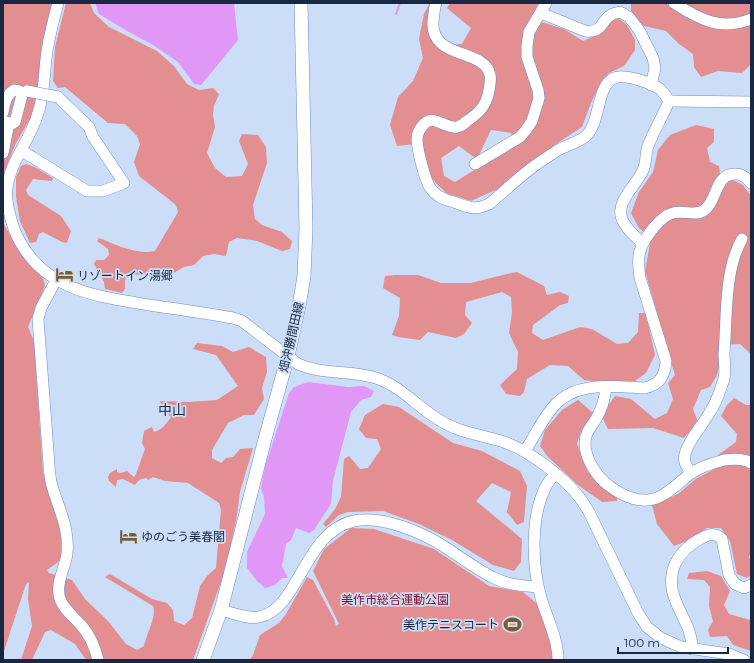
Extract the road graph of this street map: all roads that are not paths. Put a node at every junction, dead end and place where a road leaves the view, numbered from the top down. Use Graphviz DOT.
graph roads {
  1 [pos="58,3"];
  2 [pos="301,3"];
  3 [pos="436,3"];
  4 [pos="546,3"];
  5 [pos="674,3"];
  6 [pos="540,13"];
  7 [pos="751,19"];
  8 [pos="651,85"];
  9 [pos="23,91"];
  10 [pos="669,101"];
  11 [pos="751,102"];
  12 [pos="3,112"];
  13 [pos="6,122"];
  14 [pos="22,151"];
  15 [pos="3,153"];
  16 [pos="475,164"];
  17 [pos="751,183"];
  18 [pos="5,187"];
  19 [pos="742,238"];
  20 [pos="644,243"];
  21 [pos="56,280"];
  22 [pos="288,356"];
  23 [pos="606,387"];
  24 [pos="525,451"];
  25 [pos="751,463"];
  26 [pos="691,473"];
  27 [pos="554,474"];
  28 [pos="751,585"];
  29 [pos="538,587"];
  30 [pos="221,610"];
  31 [pos="692,649"];
  32 [pos="98,660"];
  33 [pos="203,660"];
  34 [pos="558,660"];
  35 [pos="744,660"];
  1 -- 14 [label="street"];
  2 -- 22 [label="main road, 畑沖勝間田線"];
  3 -- 8 [label="street"];
  4 -- 6 [label="street"];
  5 -- 7 [label="street"];
  6 -- 8 [label="street"];
  6 -- 16 [label="street"];
  8 -- 10 [label="street"];
  9 -- 12 [label="street"];
  9 -- 13 [label="street"];
  9 -- 14 [label="street, bridge"];
  10 -- 11 [label="street"];
  10 -- 20 [label="street"];
  13 -- 15 [label="street"];
  14 -- 18 [label="street"];
  17 -- 20 [label="street"];
  18 -- 21 [label="street"];
  19 -- 26 [label="street"];
  20 -- 23 [label="street"];
  21 -- 22 [label="street"];
  21 -- 32 [label="street"];
  22 -- 24 [label="street"];
  22 -- 30 [label="main road, 畑沖勝間田線"];
  23 -- 24 [label="street"];
  23 -- 26 [label="street"];
  24 -- 27 [label="street"];
  25 -- 26 [label="street"];
  27 -- 29 [label="street"];
  27 -- 31 [label="street"];
  28 -- 31 [label="street"];
  29 -- 30 [label="street"];
  29 -- 34 [label="street"];
  30 -- 33 [label="main road, 畑沖勝間田線"];
  31 -- 35 [label="street"];
}
